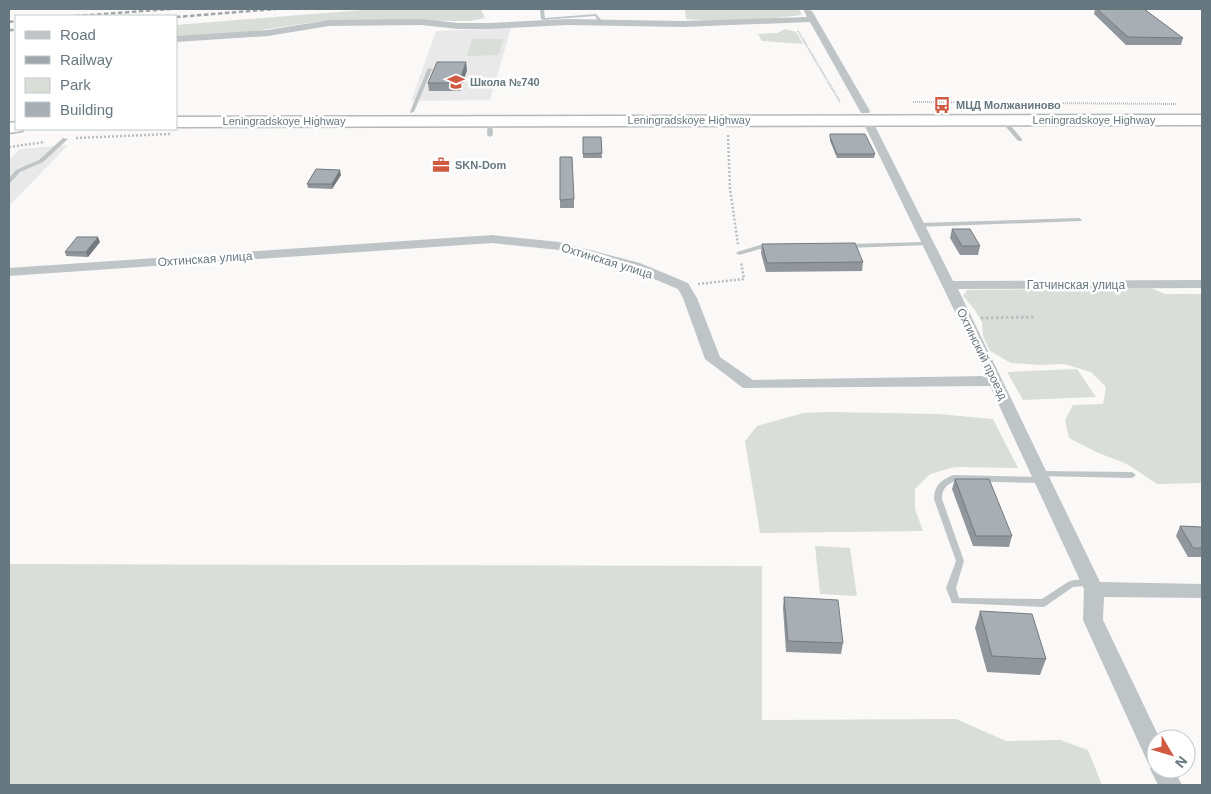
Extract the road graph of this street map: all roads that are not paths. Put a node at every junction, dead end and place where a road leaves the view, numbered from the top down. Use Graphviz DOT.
graph roads {
  1 [pos="542,10"];
  2 [pos="811,12"];
  3 [pos="601,22"];
  4 [pos="178,39"];
  5 [pos="430,68"];
  6 [pos="1202,111"];
  7 [pos="412,112"];
  8 [pos="178,114"];
  9 [pos="866,115"];
  10 [pos="1003,120"];
  11 [pos="1202,120"];
  12 [pos="178,122"];
  13 [pos="65,139"];
  14 [pos="1020,140"];
  15 [pos="9,181"];
  16 [pos="1079,220"];
  17 [pos="918,225"];
  18 [pos="927,244"];
  19 [pos="839,246"];
  20 [pos="780,247"];
  21 [pos="739,253"];
  22 [pos="9,272"];
  23 [pos="1202,284"];
  24 [pos="949,285"];
  25 [pos="996,381"];
  26 [pos="1132,475"];
  27 [pos="1042,477"];
  28 [pos="1093,586"];
  29 [pos="1202,591"];
  30 [pos="1146,734"];
  1 -- 3 [label="lane"];
  2 -- 3 [label="street"];
  2 -- 9 [label="street, Охтинский проезд"];
  3 -- 4 [label="street"];
  5 -- 7 [label="lane"];
  6 -- 9 [label="highway, Leningradskoye Highway"];
  7 -- 8 [label="highway, Leningradskoye Highway"];
  7 -- 9 [label="highway, Leningradskoye Highway"];
  9 -- 10 [label="highway, Leningradskoye Highway"];
  9 -- 12 [label="highway, Leningradskoye Highway"];
  9 -- 17 [label="street, Охтинский проезд"];
  10 -- 11 [label="highway, Leningradskoye Highway"];
  10 -- 14 [label="lane"];
  13 -- 15 [label="lane"];
  16 -- 17 [label="lane"];
  17 -- 18 [label="street, Охтинский проезд"];
  18 -- 19 [label="lane"];
  18 -- 24 [label="street, Охтинский проезд"];
  20 -- 21 [label="lane"];
  22 -- 25 [label="street, Охтинская улица"];
  23 -- 24 [label="street, Гатчинская улица"];
  24 -- 25 [label="street, Охтинский проезд"];
  25 -- 27 [label="street, Охтинский проезд"];
  26 -- 27 [label="lane"];
  27 -- 28 [label="street, Охтинский проезд"];
  27 -- 28 [label="lane"];
  28 -- 29 [label="street"];
  28 -- 30 [label="street"];
}
